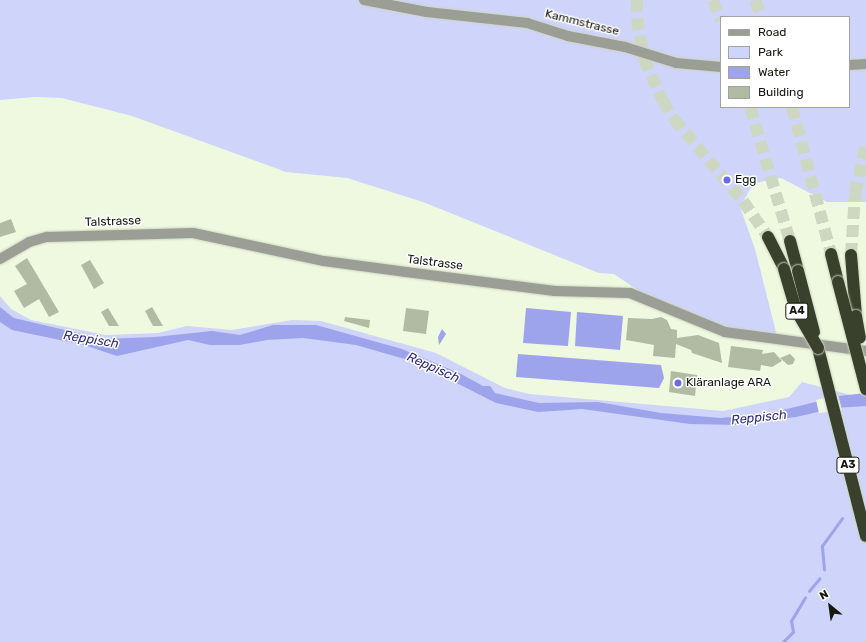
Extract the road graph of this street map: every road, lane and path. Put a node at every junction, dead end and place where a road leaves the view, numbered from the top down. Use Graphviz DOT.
graph roads {
  1 [pos="364,0"];
  2 [pos="866,64"];
  3 [pos="850,65"];
  4 [pos="720,67"];
  5 [pos="768,236"];
  6 [pos="790,241"];
  7 [pos="831,254"];
  8 [pos="851,255"];
  9 [pos="0,259"];
  10 [pos="818,348"];
  11 [pos="866,351"];
  12 [pos="866,363"];
  13 [pos="866,389"];
  14 [pos="866,536"];
  1 -- 4 [label="street, Kammstrasse"];
  2 -- 3 [label="street"];
  5 -- 10 [label="highway, A4, bridge"];
  6 -- 10 [label="highway, A3, bridge"];
  7 -- 13 [label="highway, bridge"];
  8 -- 12 [label="highway, bridge"];
  9 -- 11 [label="street, Talstrasse"];
  10 -- 14 [label="highway, A3"];
}
